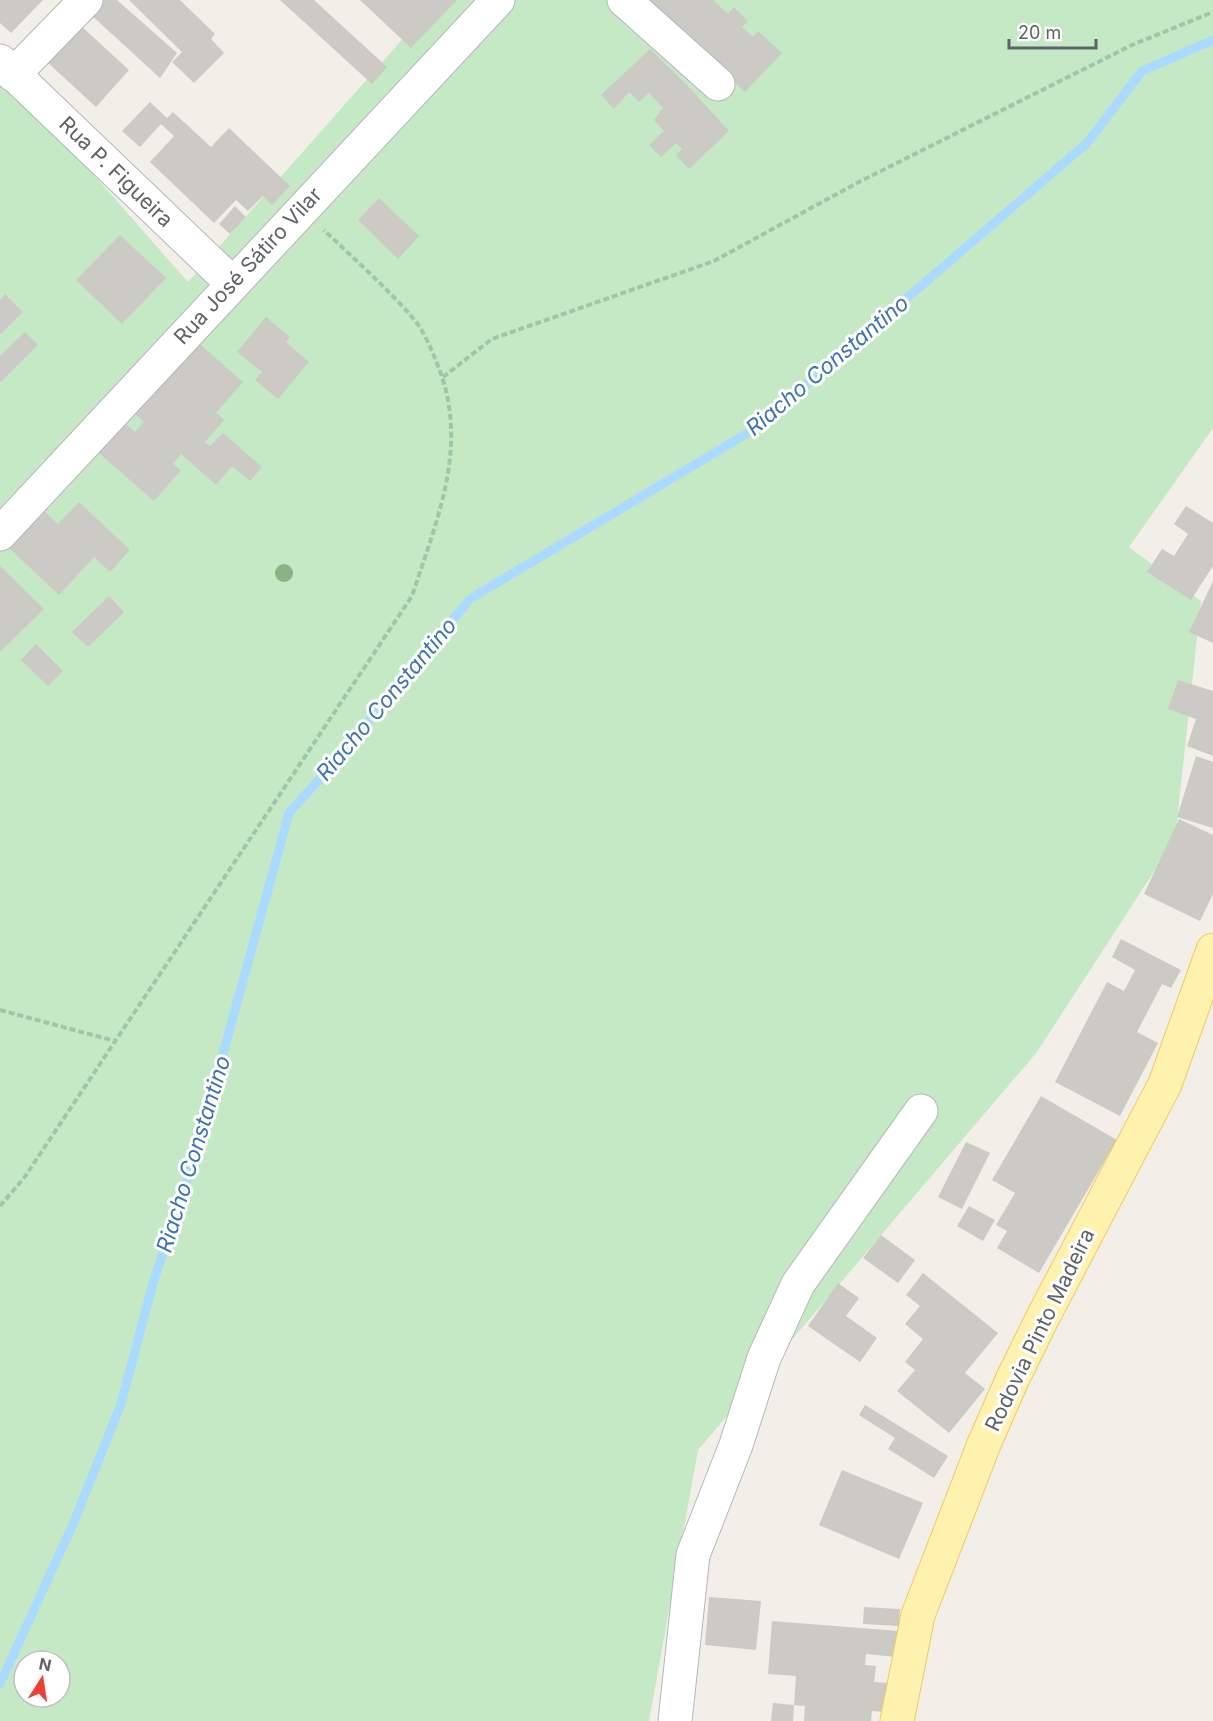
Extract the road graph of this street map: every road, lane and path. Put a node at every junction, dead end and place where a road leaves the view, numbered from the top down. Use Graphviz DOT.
graph roads {
  1 [pos="86,0"];
  2 [pos="498,0"];
  3 [pos="624,0"];
  4 [pos="1213,12"];
  5 [pos="6,68"];
  6 [pos="718,84"];
  7 [pos="302,208"];
  8 [pos="232,283"];
  9 [pos="443,377"];
  10 [pos="0,534"];
  11 [pos="1213,950"];
  12 [pos="0,1010"];
  13 [pos="115,1041"];
  14 [pos="921,1111"];
  15 [pos="0,1206"];
  16 [pos="675,1721"];
  17 [pos="897,1721"];
  1 -- 5 [label="street"];
  2 -- 7 [label="street, Rua José Sátiro Vilar"];
  3 -- 6 [label="street"];
  4 -- 9 [label="path"];
  5 -- 8 [label="street, Rua P. Figueira"];
  7 -- 8 [label="street, Rua José Sátiro Vilar"];
  7 -- 9 [label="path"];
  8 -- 10 [label="street, Rua José Sátiro Vilar"];
  9 -- 13 [label="path"];
  11 -- 17 [label="main road, Rodovia Pinto Madeira"];
  12 -- 13 [label="path"];
  13 -- 15 [label="path"];
  14 -- 16 [label="street"];
}
